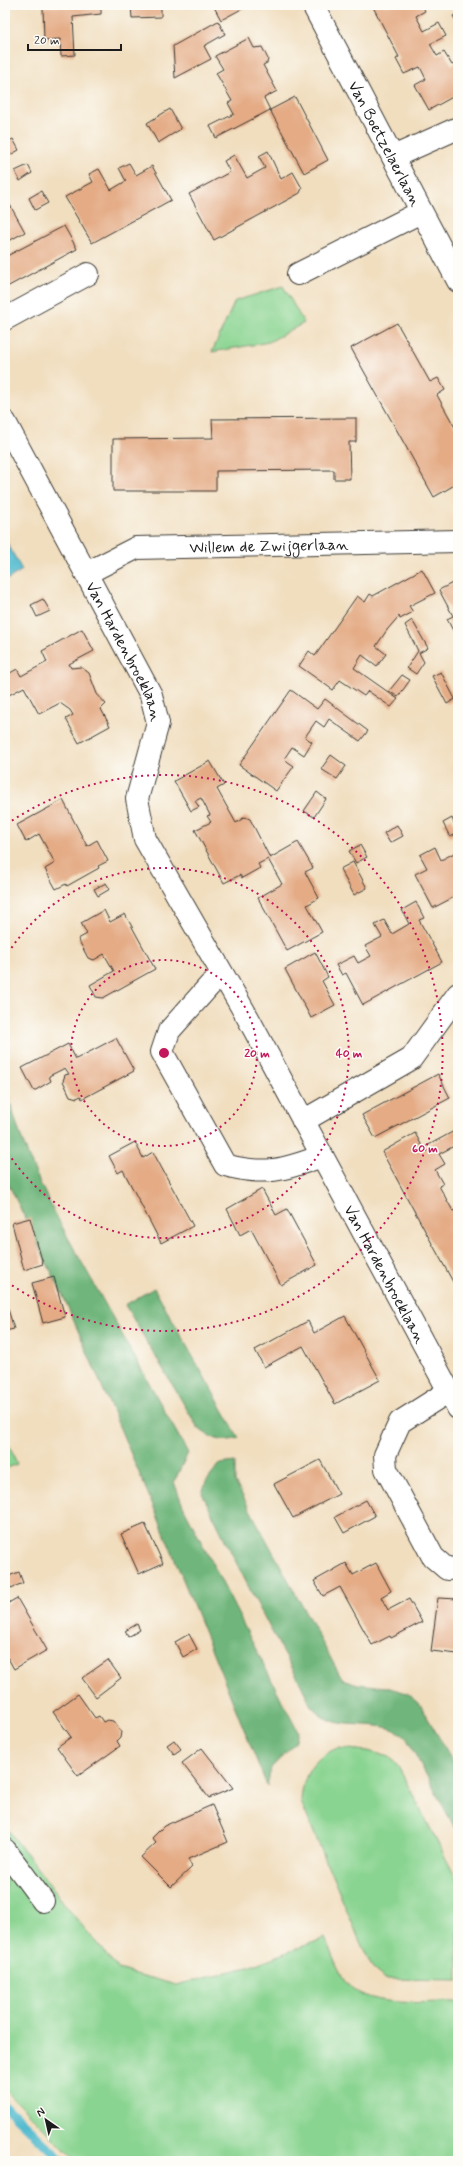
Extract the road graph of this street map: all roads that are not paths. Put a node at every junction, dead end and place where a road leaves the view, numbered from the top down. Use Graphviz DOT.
graph roads {
  1 [pos="313,5"];
  2 [pos="458,128"];
  3 [pos="393,157"];
  4 [pos="421,212"];
  5 [pos="88,274"];
  6 [pos="298,274"];
  7 [pos="458,281"];
  8 [pos="5,319"];
  9 [pos="5,422"];
  10 [pos="458,541"];
  11 [pos="87,573"];
  12 [pos="223,974"];
  13 [pos="458,994"];
  14 [pos="303,1121"];
  15 [pos="322,1156"];
  16 [pos="453,1400"];
  17 [pos="458,1568"];
  18 [pos="5,1850"];
  19 [pos="44,1901"];
  1 -- 3 [label="street, Van Boetzelaerlaan"];
  2 -- 3 [label="street"];
  3 -- 4 [label="street, Van Boetzelaerlaan"];
  4 -- 6 [label="street"];
  4 -- 7 [label="street, Van Boetzelaerlaan"];
  5 -- 8 [label="street"];
  9 -- 11 [label="street, Van Hardenbroeklaan"];
  10 -- 11 [label="street, Willem de Zwijgerlaan"];
  11 -- 12 [label="street, Van Hardenbroeklaan"];
  12 -- 14 [label="street, Van Hardenbroeklaan"];
  12 -- 15 [label="street"];
  13 -- 14 [label="street"];
  14 -- 15 [label="street, Van Hardenbroeklaan"];
  15 -- 16 [label="street, Van Hardenbroeklaan"];
  16 -- 17 [label="street, Van Hardenbroeklaan"];
  18 -- 19 [label="street"];
}
